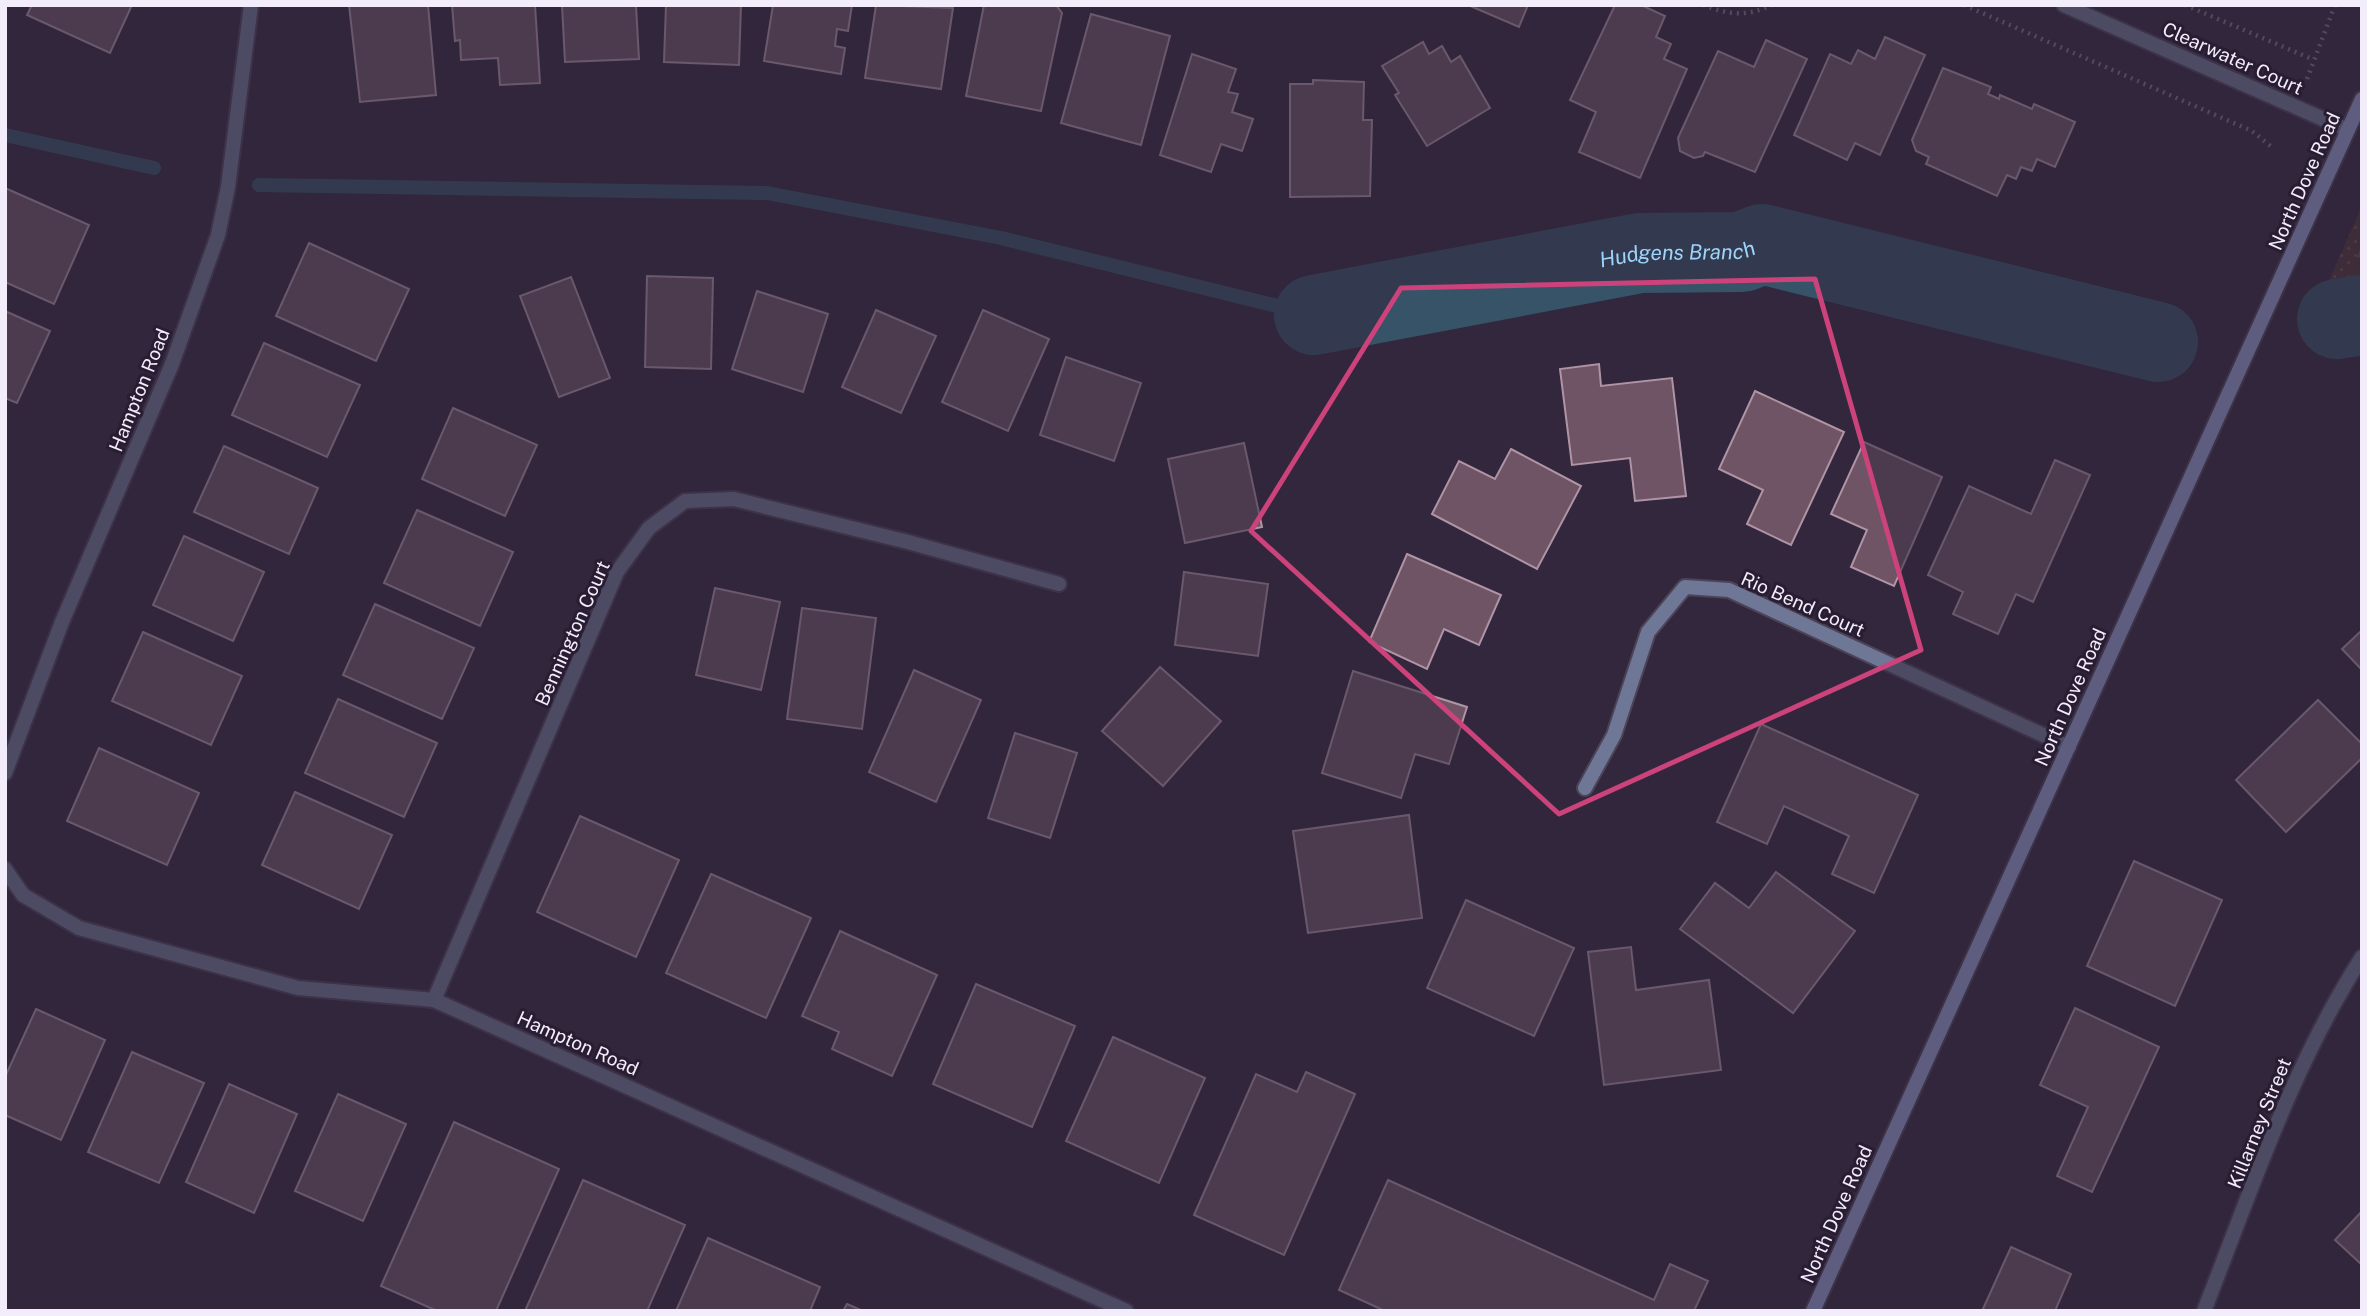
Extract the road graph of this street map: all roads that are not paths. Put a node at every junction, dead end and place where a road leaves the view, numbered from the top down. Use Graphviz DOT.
graph roads {
  1 [pos="251,5"];
  2 [pos="2064,5"];
  3 [pos="2362,99"];
  4 [pos="2348,130"];
  5 [pos="1059,584"];
  6 [pos="2069,747"];
  7 [pos="5,773"];
  8 [pos="1585,788"];
  9 [pos="5,869"];
  10 [pos="2362,957"];
  11 [pos="434,1000"];
  12 [pos="1125,1311"];
  13 [pos="1814,1311"];
  14 [pos="2204,1311"];
  1 -- 7 [label="street, Hampton Road"];
  2 -- 4 [label="street, Clearwater Court"];
  3 -- 4 [label="street, North Dove Road"];
  4 -- 6 [label="street, North Dove Road"];
  5 -- 11 [label="street, Bennington Court"];
  6 -- 8 [label="street, Rio Bend Court"];
  6 -- 13 [label="street, North Dove Road"];
  9 -- 11 [label="street, Hampton Road"];
  10 -- 14 [label="street, Killarney Street"];
  11 -- 12 [label="street, Hampton Road"];
}
